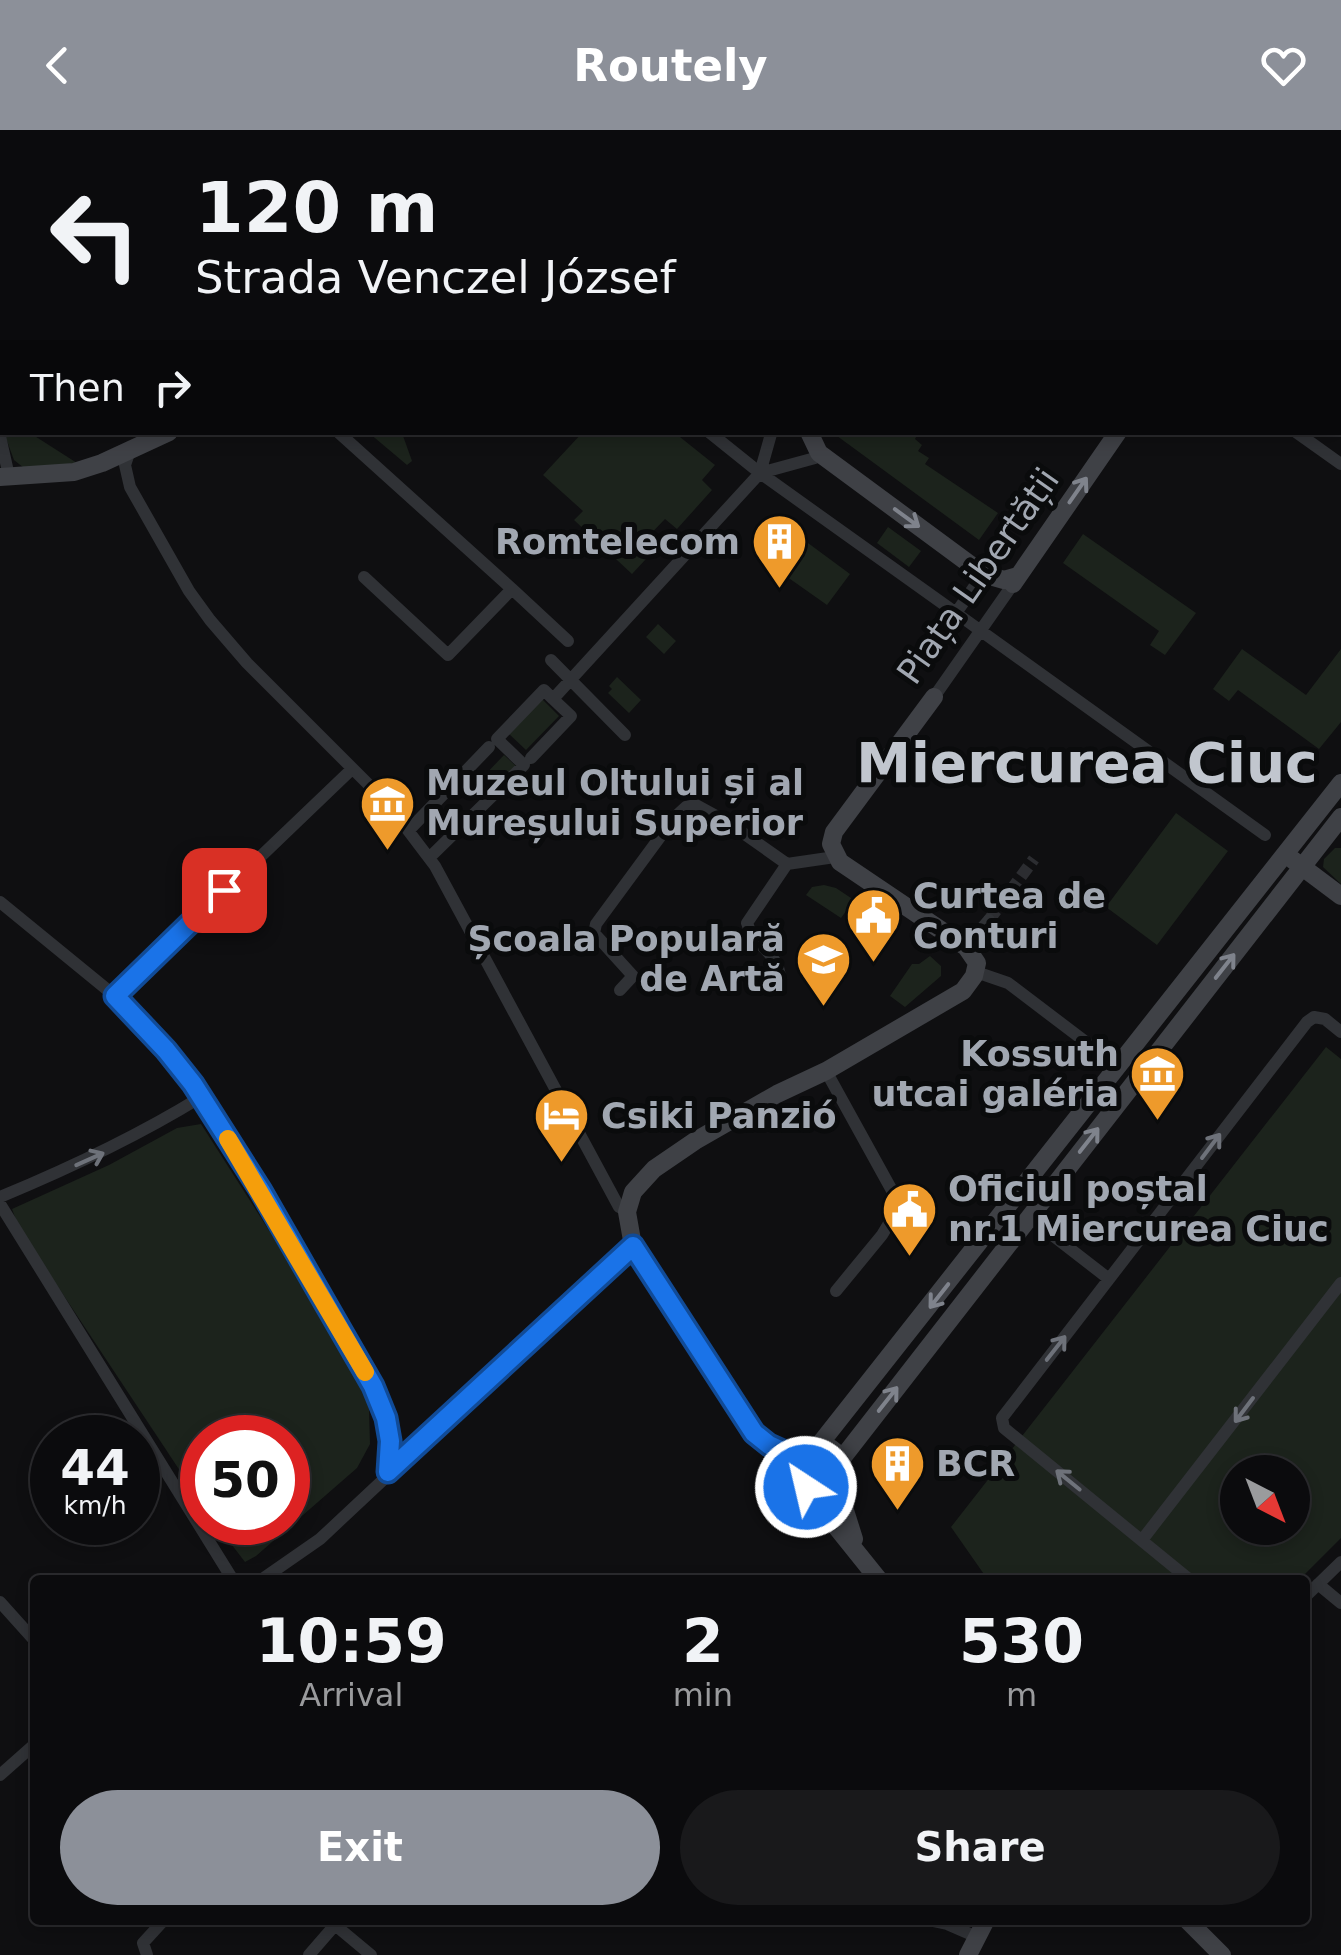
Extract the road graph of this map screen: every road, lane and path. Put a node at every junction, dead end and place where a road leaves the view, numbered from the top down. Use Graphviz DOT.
graph roads {
  1 [pos="156,435"];
  2 [pos="341,435"];
  3 [pos="713,435"];
  4 [pos="770,435"];
  5 [pos="810,435"];
  6 [pos="1116,435"];
  7 [pos="1300,435"];
  8 [pos="0,436"];
  9 [pos="129,441"];
  10 [pos="815,458"];
  11 [pos="1341,464"];
  12 [pos="760,474"];
  13 [pos="4,476"];
  14 [pos="364,577"];
  15 [pos="981,577"];
  16 [pos="1014,582"];
  17 [pos="512,590"];
  18 [pos="956,613"];
  19 [pos="980,631"];
  20 [pos="568,642"];
  21 [pos="551,660"];
  22 [pos="571,680"];
  23 [pos="934,696"];
  24 [pos="553,699"];
  25 [pos="625,735"];
  26 [pos="489,747"];
  27 [pos="530,758"];
  28 [pos="352,769"];
  29 [pos="1341,783"];
  30 [pos="1319,811"];
  31 [pos="1339,824"];
  32 [pos="410,829"];
  33 [pos="1265,835"];
  34 [pos="1286,854"];
  35 [pos="834,857"];
  36 [pos="430,858"];
  37 [pos="787,864"];
  38 [pos="1302,867"];
  39 [pos="1341,896"];
  40 [pos="0,902"];
  41 [pos="989,920"];
  42 [pos="966,946"];
  43 [pos="976,972"];
  44 [pos="780,978"];
  45 [pos="620,990"];
  46 [pos="115,996"];
  47 [pos="1341,1032"];
  48 [pos="1126,1058"];
  49 [pos="1151,1060"];
  50 [pos="826,1071"];
  51 [pos="201,1096"];
  52 [pos="0,1201"];
  53 [pos="619,1207"];
  54 [pos="1029,1217"];
  55 [pos="633,1246"];
  56 [pos="1110,1279"];
  57 [pos="1341,1284"];
  58 [pos="836,1292"];
  59 [pos="819,1445"];
  60 [pos="798,1458"];
  61 [pos="840,1462"];
  62 [pos="388,1472"];
  63 [pos="836,1482"];
  64 [pos="816,1490"];
  65 [pos="1142,1540"];
  66 [pos="860,1554"];
  67 [pos="1341,1562"];
  68 [pos="230,1575"];
  69 [pos="269,1575"];
  70 [pos="876,1575"];
  71 [pos="1184,1575"];
  72 [pos="1318,1584"];
  73 [pos="1310,1592"];
  74 [pos="0,1602"];
  75 [pos="1341,1603"];
  76 [pos="30,1635"];
  77 [pos="30,1748"];
  78 [pos="0,1775"];
  79 [pos="161,1925"];
  80 [pos="330,1925"];
  81 [pos="335,1925"];
  82 [pos="956,1925"];
  83 [pos="1192,1925"];
  84 [pos="982,1928"];
  85 [pos="145,1949"];
  86 [pos="132,1955"];
  87 [pos="309,1955"];
  88 [pos="370,1955"];
  89 [pos="968,1955"];
  90 [pos="1222,1955"];
  1 -- 9 [label="main road"];
  2 -- 17 [label="street"];
  3 -- 12 [label="street"];
  4 -- 12 [label="street"];
  5 -- 16 [label="main road, one-way"];
  16 -- 6 [label="main road, Piața Libertății, one-way"];
  7 -- 11 [label="street"];
  8 -- 13 [label="street"];
  9 -- 13 [label="main road"];
  9 -- 28 [label="street"];
  10 -- 12 [label="street"];
  12 -- 18 [label="street"];
  12 -- 22 [label="street"];
  14 -- 17 [label="street"];
  15 -- 18 [label="street"];
  16 -- 19 [label="street, Piața Libertății"];
  17 -- 20 [label="street"];
  18 -- 19 [label="street"];
  19 -- 23 [label="street, Piața Libertății"];
  19 -- 33 [label="street"];
  21 -- 22 [label="street"];
  22 -- 24 [label="street"];
  22 -- 25 [label="street"];
  23 -- 35 [label="main road, Piața Libertății"];
  24 -- 27 [label="street"];
  24 -- 36 [label="street"];
  26 -- 32 [label="street"];
  28 -- 32 [label="street"];
  28 -- 46 [label="street"];
  29 -- 30 [label="main road"];
  30 -- 31 [label="main road"];
  30 -- 34 [label="main road"];
  31 -- 38 [label="main road"];
  32 -- 36 [label="street"];
  34 -- 38 [label="main road"];
  34 -- 48 [label="main road"];
  35 -- 37 [label="street"];
  35 -- 42 [label="main road"];
  36 -- 53 [label="street"];
  37 -- 44 [label="street"];
  37 -- 45 [label="street"];
  38 -- 39 [label="main road"];
  49 -- 38 [label="main road, one-way"];
  40 -- 46 [label="street"];
  41 -- 42 [label="street"];
  42 -- 43 [label="main road"];
  43 -- 48 [label="street"];
  43 -- 50 [label="main road"];
  46 -- 51 [label="street"];
  56 -- 47 [label="street, one-way"];
  48 -- 49 [label="main road"];
  48 -- 59 [label="main road, one-way"];
  54 -- 49 [label="main road, one-way"];
  50 -- 55 [label="main road"];
  50 -- 58 [label="street"];
  52 -- 51 [label="street, one-way"];
  51 -- 62 [label="street"];
  52 -- 68 [label="street"];
  54 -- 56 [label="street"];
  61 -- 54 [label="main road, one-way"];
  55 -- 60 [label="main road"];
  55 -- 62 [label="street"];
  65 -- 56 [label="street, one-way"];
  57 -- 65 [label="street, one-way"];
  59 -- 60 [label="main road"];
  59 -- 61 [label="main road"];
  60 -- 64 [label="main road"];
  61 -- 63 [label="main road"];
  62 -- 69 [label="street"];
  63 -- 64 [label="main road"];
  63 -- 66 [label="main road"];
  64 -- 66 [label="main road"];
  65 -- 71 [label="street"];
  66 -- 70 [label="main road"];
  67 -- 72 [label="street"];
  72 -- 73 [label="street"];
  72 -- 75 [label="street"];
  74 -- 76 [label="street"];
  77 -- 78 [label="street"];
  79 -- 85 [label="street"];
  80 -- 87 [label="street"];
  81 -- 88 [label="street"];
  82 -- 84 [label="street"];
  83 -- 90 [label="main road"];
  84 -- 89 [label="main road"];
  85 -- 86 [label="street"];
}
